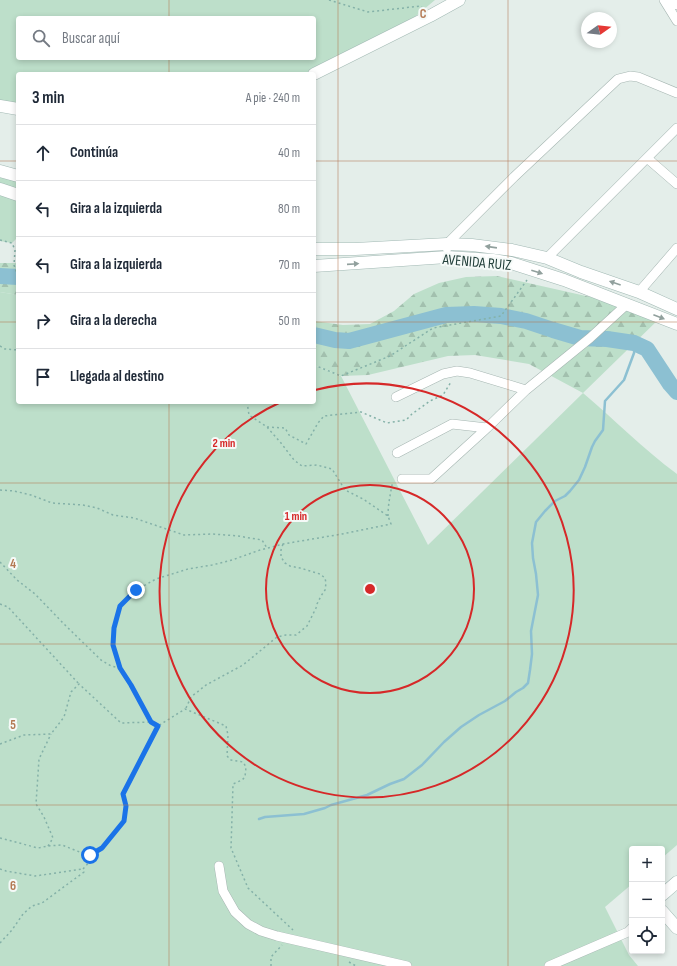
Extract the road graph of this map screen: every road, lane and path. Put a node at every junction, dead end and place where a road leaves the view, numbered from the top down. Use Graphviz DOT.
graph roads {
  1 [pos="329,0"];
  2 [pos="460,0"];
  3 [pos="664,0"];
  4 [pos="667,0"];
  5 [pos="677,5"];
  6 [pos="430,16"];
  7 [pos="677,21"];
  8 [pos="316,73"];
  9 [pos="677,93"];
  10 [pos="0,106"];
  11 [pos="16,109"];
  12 [pos="677,128"];
  13 [pos="647,158"];
  14 [pos="0,172"];
  15 [pos="16,176"];
  16 [pos="677,184"];
  17 [pos="0,189"];
  18 [pos="16,194"];
  19 [pos="0,240"];
  20 [pos="447,244"];
  21 [pos="677,248"];
  22 [pos="316,249"];
  23 [pos="447,258"];
  24 [pos="547,258"];
  25 [pos="316,266"];
  26 [pos="16,271"];
  27 [pos="530,275"];
  28 [pos="640,292"];
  29 [pos="626,304"];
  30 [pos="677,309"];
  31 [pos="677,324"];
  32 [pos="0,346"];
  33 [pos="16,350"];
  34 [pos="316,366"];
  35 [pos="457,371"];
  36 [pos="526,390"];
  37 [pos="396,397"];
  38 [pos="247,404"];
  39 [pos="267,426"];
  40 [pos="487,428"];
  41 [pos="397,453"];
  42 [pos="402,479"];
  43 [pos="0,490"];
  44 [pos="388,516"];
  45 [pos="283,544"];
  46 [pos="267,548"];
  47 [pos="0,562"];
  48 [pos="0,604"];
  49 [pos="120,668"];
  50 [pos="79,684"];
  51 [pos="185,709"];
  52 [pos="151,722"];
  53 [pos="158,726"];
  54 [pos="51,734"];
  55 [pos="0,744"];
  56 [pos="0,838"];
  57 [pos="48,846"];
  58 [pos="102,848"];
  59 [pos="219,866"];
  60 [pos="0,869"];
  61 [pos="83,869"];
  62 [pos="677,882"];
  63 [pos="665,892"];
  64 [pos="665,914"];
  65 [pos="677,928"];
  66 [pos="629,931"];
  67 [pos="293,939"];
  68 [pos="0,943"];
  69 [pos="345,960"];
  70 [pos="271,966"];
  71 [pos="356,966"];
  72 [pos="407,966"];
  73 [pos="549,966"];
  1 -- 6 [label="path"];
  2 -- 6 [label="street"];
  3 -- 7 [label="street"];
  4 -- 5 [label="street"];
  6 -- 8 [label="street"];
  9 -- 20 [label="street"];
  10 -- 11 [label="street"];
  12 -- 13 [label="street"];
  13 -- 16 [label="street"];
  13 -- 24 [label="street"];
  14 -- 15 [label="street"];
  17 -- 18 [label="street"];
  19 -- 26 [label="path"];
  20 -- 22 [label="street, AVENIDA RUIZ"];
  20 -- 23 [label="street"];
  24 -- 20 [label="street, AVENIDA RUIZ, one-way"];
  21 -- 28 [label="street"];
  25 -- 23 [label="street, AVENIDA RUIZ, one-way"];
  23 -- 29 [label="street, AVENIDA RUIZ, one-way"];
  28 -- 24 [label="street, AVENIDA RUIZ, one-way"];
  27 -- 34 [label="path"];
  28 -- 30 [label="street, AVENIDA RUIZ"];
  29 -- 31 [label="street, AVENIDA RUIZ, one-way"];
  29 -- 36 [label="street"];
  32 -- 33 [label="path"];
  35 -- 36 [label="street"];
  35 -- 37 [label="street"];
  35 -- 39 [label="path"];
  36 -- 40 [label="street"];
  38 -- 39 [label="path"];
  39 -- 44 [label="path"];
  40 -- 41 [label="street"];
  40 -- 42 [label="street"];
  42 -- 44 [label="path"];
  43 -- 46 [label="path"];
  44 -- 45 [label="path"];
  45 -- 46 [label="path"];
  45 -- 51 [label="path"];
  46 -- 49 [label="path"];
  47 -- 49 [label="path"];
  48 -- 50 [label="path"];
  49 -- 52 [label="path"];
  50 -- 52 [label="path"];
  50 -- 54 [label="path"];
  51 -- 53 [label="path"];
  51 -- 67 [label="path"];
  52 -- 53 [label="path"];
  53 -- 58 [label="path"];
  54 -- 55 [label="path"];
  54 -- 57 [label="path"];
  56 -- 57 [label="path"];
  57 -- 58 [label="path"];
  58 -- 61 [label="path"];
  59 -- 67 [label="street"];
  60 -- 61 [label="path"];
  61 -- 68 [label="path"];
  62 -- 63 [label="street"];
  64 -- 65 [label="street"];
  66 -- 73 [label="street"];
  67 -- 70 [label="path"];
  67 -- 72 [label="street"];
  69 -- 71 [label="path"];
}
